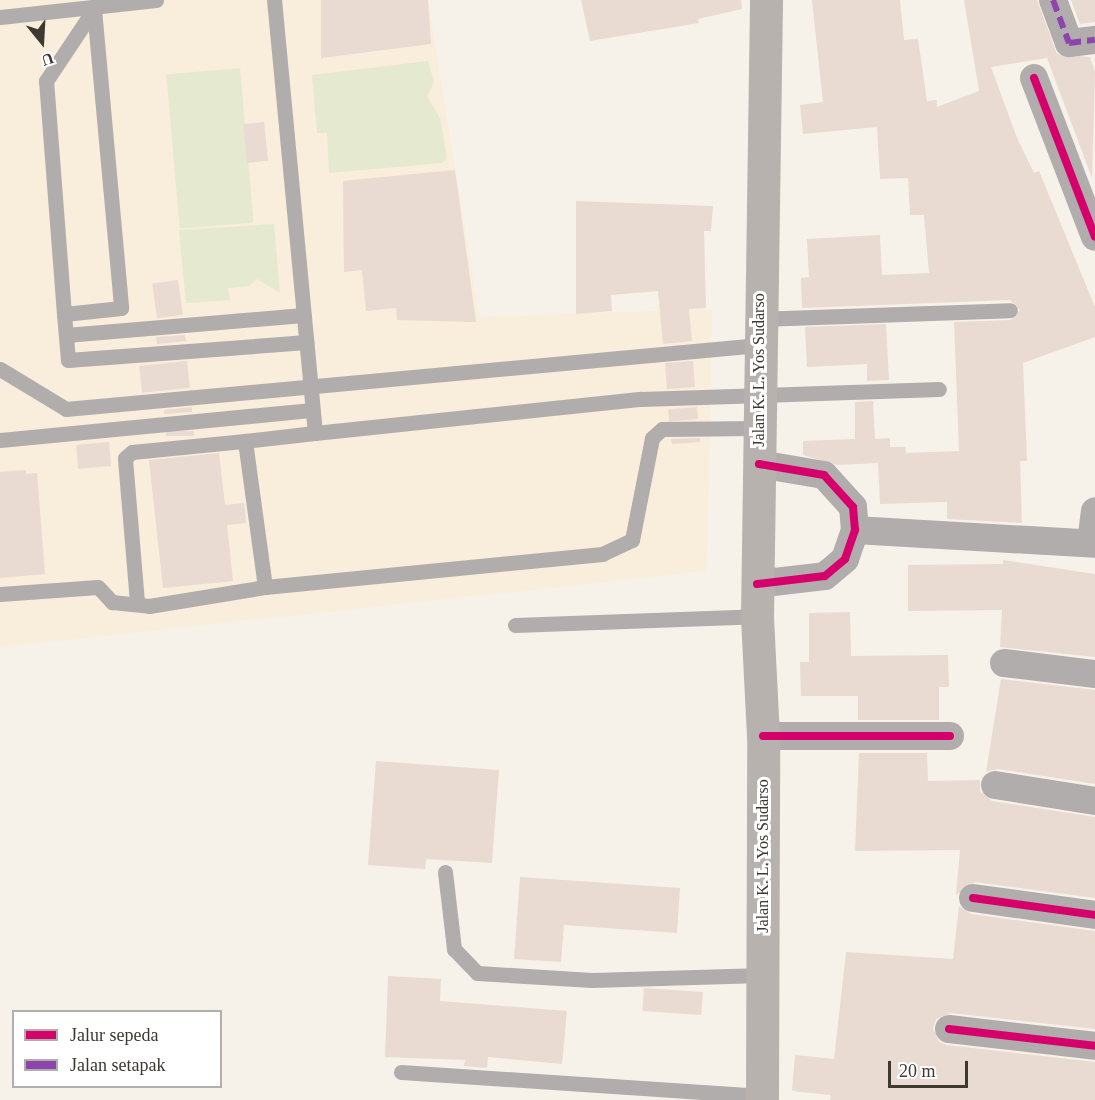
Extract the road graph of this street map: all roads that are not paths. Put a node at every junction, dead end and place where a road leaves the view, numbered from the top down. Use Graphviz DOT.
graph roads {
  1 [pos="156,0"];
  2 [pos="274,0"];
  3 [pos="766,0"];
  4 [pos="1053,0"];
  5 [pos="94,9"];
  6 [pos="0,17"];
  7 [pos="1095,40"];
  8 [pos="1034,78"];
  9 [pos="1095,237"];
  10 [pos="1010,310"];
  11 [pos="63,314"];
  12 [pos="303,315"];
  13 [pos="759,332"];
  14 [pos="66,334"];
  15 [pos="306,342"];
  16 [pos="0,369"];
  17 [pos="311,388"];
  18 [pos="939,389"];
  19 [pos="759,393"];
  20 [pos="314,410"];
  21 [pos="759,428"];
  22 [pos="315,433"];
  23 [pos="0,440"];
  24 [pos="244,441"];
  25 [pos="759,464"];
  26 [pos="1095,511"];
  27 [pos="855,530"];
  28 [pos="1093,543"];
  29 [pos="265,587"];
  30 [pos="0,594"];
  31 [pos="757,600"];
  32 [pos="137,602"];
  33 [pos="515,625"];
  34 [pos="1004,663"];
  35 [pos="1095,674"];
  36 [pos="763,736"];
  37 [pos="950,736"];
  38 [pos="994,785"];
  39 [pos="1095,801"];
  40 [pos="446,872"];
  41 [pos="973,898"];
  42 [pos="1095,915"];
  43 [pos="764,975"];
  44 [pos="948,1029"];
  45 [pos="1095,1046"];
  46 [pos="401,1072"];
  47 [pos="762,1098"];
  1 -- 5 [label="lane"];
  2 -- 12 [label="lane"];
  3 -- 13 [label="highway, Jalan K. L. Yos Sudarso"];
  4 -- 7 [label="street"];
  5 -- 6 [label="lane"];
  5 -- 11 [label="lane"];
  5 -- 11 [label="lane"];
  8 -- 9 [label="street"];
  10 -- 13 [label="lane"];
  11 -- 14 [label="lane"];
  12 -- 14 [label="lane"];
  12 -- 15 [label="lane"];
  13 -- 17 [label="lane"];
  13 -- 19 [label="highway, Jalan K. L. Yos Sudarso"];
  14 -- 15 [label="lane"];
  15 -- 17 [label="lane"];
  16 -- 17 [label="lane"];
  17 -- 20 [label="lane"];
  18 -- 19 [label="lane"];
  19 -- 21 [label="highway, Jalan K. L. Yos Sudarso"];
  19 -- 22 [label="lane"];
  20 -- 22 [label="lane"];
  20 -- 23 [label="lane"];
  21 -- 25 [label="highway, Jalan K. L. Yos Sudarso"];
  21 -- 29 [label="lane"];
  22 -- 24 [label="lane"];
  24 -- 29 [label="lane"];
  24 -- 32 [label="lane"];
  25 -- 27 [label="street"];
  25 -- 31 [label="highway, Jalan K. L. Yos Sudarso"];
  26 -- 28 [label="street"];
  27 -- 28 [label="street"];
  27 -- 31 [label="street"];
  29 -- 32 [label="lane"];
  30 -- 32 [label="lane"];
  31 -- 33 [label="lane"];
  31 -- 36 [label="highway, Jalan K. L. Yos Sudarso"];
  34 -- 35 [label="street"];
  36 -- 37 [label="street"];
  36 -- 43 [label="highway, Jalan K. L. Yos Sudarso"];
  38 -- 39 [label="street"];
  40 -- 43 [label="lane"];
  41 -- 42 [label="street"];
  43 -- 47 [label="highway, Jalan K. L. Yos Sudarso"];
  44 -- 45 [label="street"];
  46 -- 47 [label="lane"];
}
